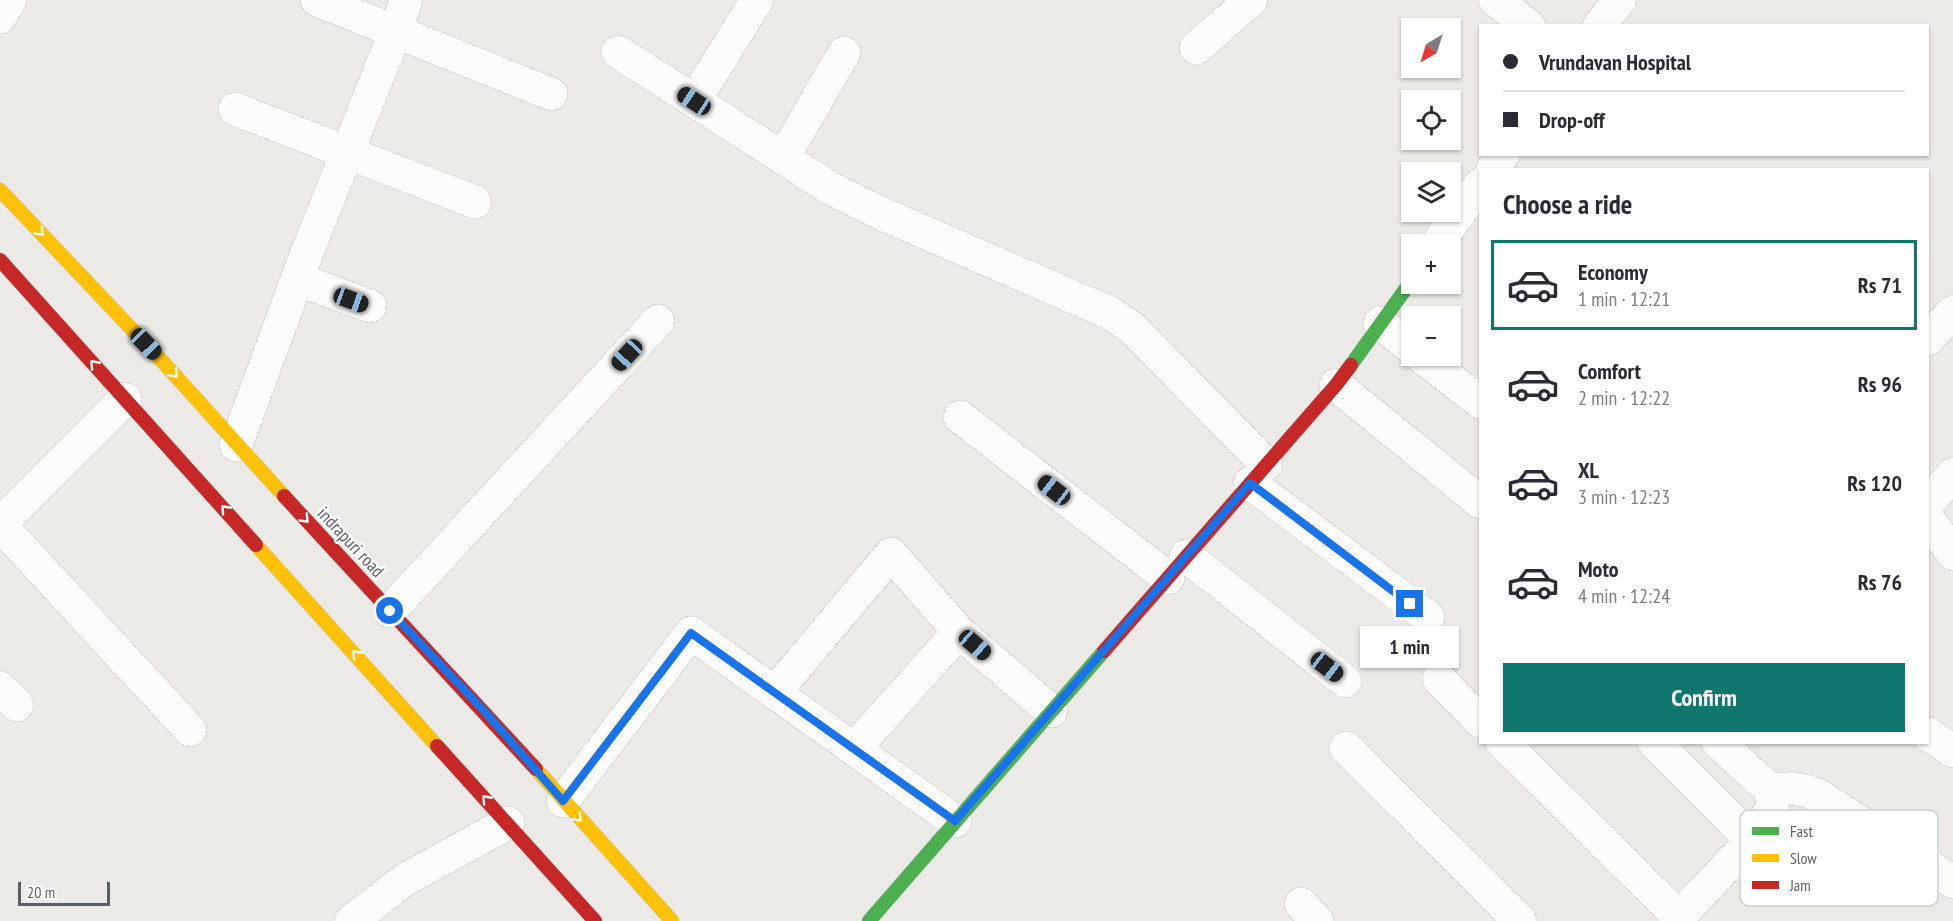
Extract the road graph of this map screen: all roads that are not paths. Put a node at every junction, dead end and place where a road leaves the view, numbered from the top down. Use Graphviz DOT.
graph roads {
  1 [pos="10,0"];
  2 [pos="317,0"];
  3 [pos="406,0"];
  4 [pos="757,0"];
  5 [pos="1251,0"];
  6 [pos="1495,0"];
  7 [pos="1620,0"];
  8 [pos="0,17"];
  9 [pos="1526,24"];
  10 [pos="1601,24"];
  11 [pos="396,31"];
  12 [pos="1196,48"];
  13 [pos="618,52"];
  14 [pos="844,53"];
  15 [pos="551,94"];
  16 [pos="694,101"];
  17 [pos="235,109"];
  18 [pos="347,153"];
  19 [pos="783,158"];
  20 [pos="1479,186"];
  21 [pos="0,190"];
  22 [pos="475,202"];
  23 [pos="1444,234"];
  24 [pos="0,260"];
  25 [pos="297,279"];
  26 [pos="1402,294"];
  27 [pos="370,306"];
  28 [pos="1953,312"];
  29 [pos="658,321"];
  30 [pos="1380,323"];
  31 [pos="1929,338"];
  32 [pos="1401,339"];
  33 [pos="1434,366"];
  34 [pos="1336,385"];
  35 [pos="125,399"];
  36 [pos="1479,401"];
  37 [pos="960,417"];
  38 [pos="236,445"];
  39 [pos="1258,473"];
  40 [pos="1953,474"];
  41 [pos="1479,501"];
  42 [pos="1929,502"];
  43 [pos="1929,520"];
  44 [pos="0,524"];
  45 [pos="1953,554"];
  46 [pos="1177,567"];
  47 [pos="390,611"];
  48 [pos="1428,617"];
  49 [pos="959,632"];
  50 [pos="1439,680"];
  51 [pos="1345,681"];
  52 [pos="775,692"];
  53 [pos="1052,711"];
  54 [pos="1479,720"];
  55 [pos="190,730"];
  56 [pos="1929,735"];
  57 [pos="1504,744"];
  58 [pos="1656,744"];
  59 [pos="1720,744"];
  60 [pos="1346,748"];
  61 [pos="854,749"];
  62 [pos="1953,751"];
  63 [pos="1769,791"];
  64 [pos="563,801"];
  65 [pos="1771,810"];
  66 [pos="1841,810"];
  67 [pos="955,821"];
  68 [pos="508,823"];
  69 [pos="1740,828"];
  70 [pos="1740,853"];
  71 [pos="1938,872"];
  72 [pos="1953,882"];
  73 [pos="1677,919"];
  74 [pos="351,921"];
  75 [pos="595,921"];
  76 [pos="672,921"];
  77 [pos="869,921"];
  78 [pos="1520,921"];
  1 -- 8 [label="street"];
  2 -- 11 [label="street"];
  3 -- 11 [label="street"];
  4 -- 16 [label="street"];
  5 -- 12 [label="street"];
  6 -- 9 [label="street"];
  7 -- 10 [label="street"];
  11 -- 15 [label="street"];
  11 -- 18 [label="street"];
  13 -- 16 [label="street"];
  14 -- 19 [label="street"];
  16 -- 19 [label="street"];
  17 -- 18 [label="street"];
  18 -- 22 [label="street"];
  18 -- 25 [label="street"];
  19 -- 39 [label="street"];
  20 -- 23 [label="street"];
  21 -- 38 [label="main road, indrapuri road, one-way"];
  35 -- 24 [label="main road, one-way"];
  25 -- 27 [label="street"];
  25 -- 38 [label="street"];
  26 -- 30 [label="main road"];
  28 -- 31 [label="street"];
  29 -- 47 [label="street"];
  30 -- 32 [label="street"];
  30 -- 34 [label="main road"];
  33 -- 36 [label="street"];
  34 -- 39 [label="main road"];
  34 -- 41 [label="street"];
  35 -- 44 [label="street"];
  68 -- 35 [label="main road, one-way"];
  37 -- 46 [label="street"];
  38 -- 47 [label="main road, indrapuri road, one-way"];
  39 -- 46 [label="main road"];
  39 -- 48 [label="street"];
  40 -- 42 [label="street"];
  43 -- 45 [label="street"];
  44 -- 55 [label="street"];
  46 -- 51 [label="street"];
  46 -- 53 [label="main road"];
  47 -- 64 [label="main road, indrapuri road"];
  49 -- 52 [label="street"];
  49 -- 53 [label="street"];
  49 -- 61 [label="street"];
  50 -- 54 [label="street"];
  52 -- 61 [label="street"];
  52 -- 64 [label="street"];
  53 -- 67 [label="main road"];
  56 -- 62 [label="street"];
  57 -- 73 [label="street"];
  58 -- 69 [label="street"];
  59 -- 63 [label="street"];
  60 -- 78 [label="street"];
  61 -- 67 [label="street"];
  63 -- 65 [label="street"];
  63 -- 66 [label="street"];
  64 -- 76 [label="main road, indrapuri road, one-way"];
  67 -- 77 [label="main road"];
  68 -- 74 [label="street"];
  68 -- 75 [label="main road"];
  70 -- 73 [label="street"];
  71 -- 72 [label="street"];
}
